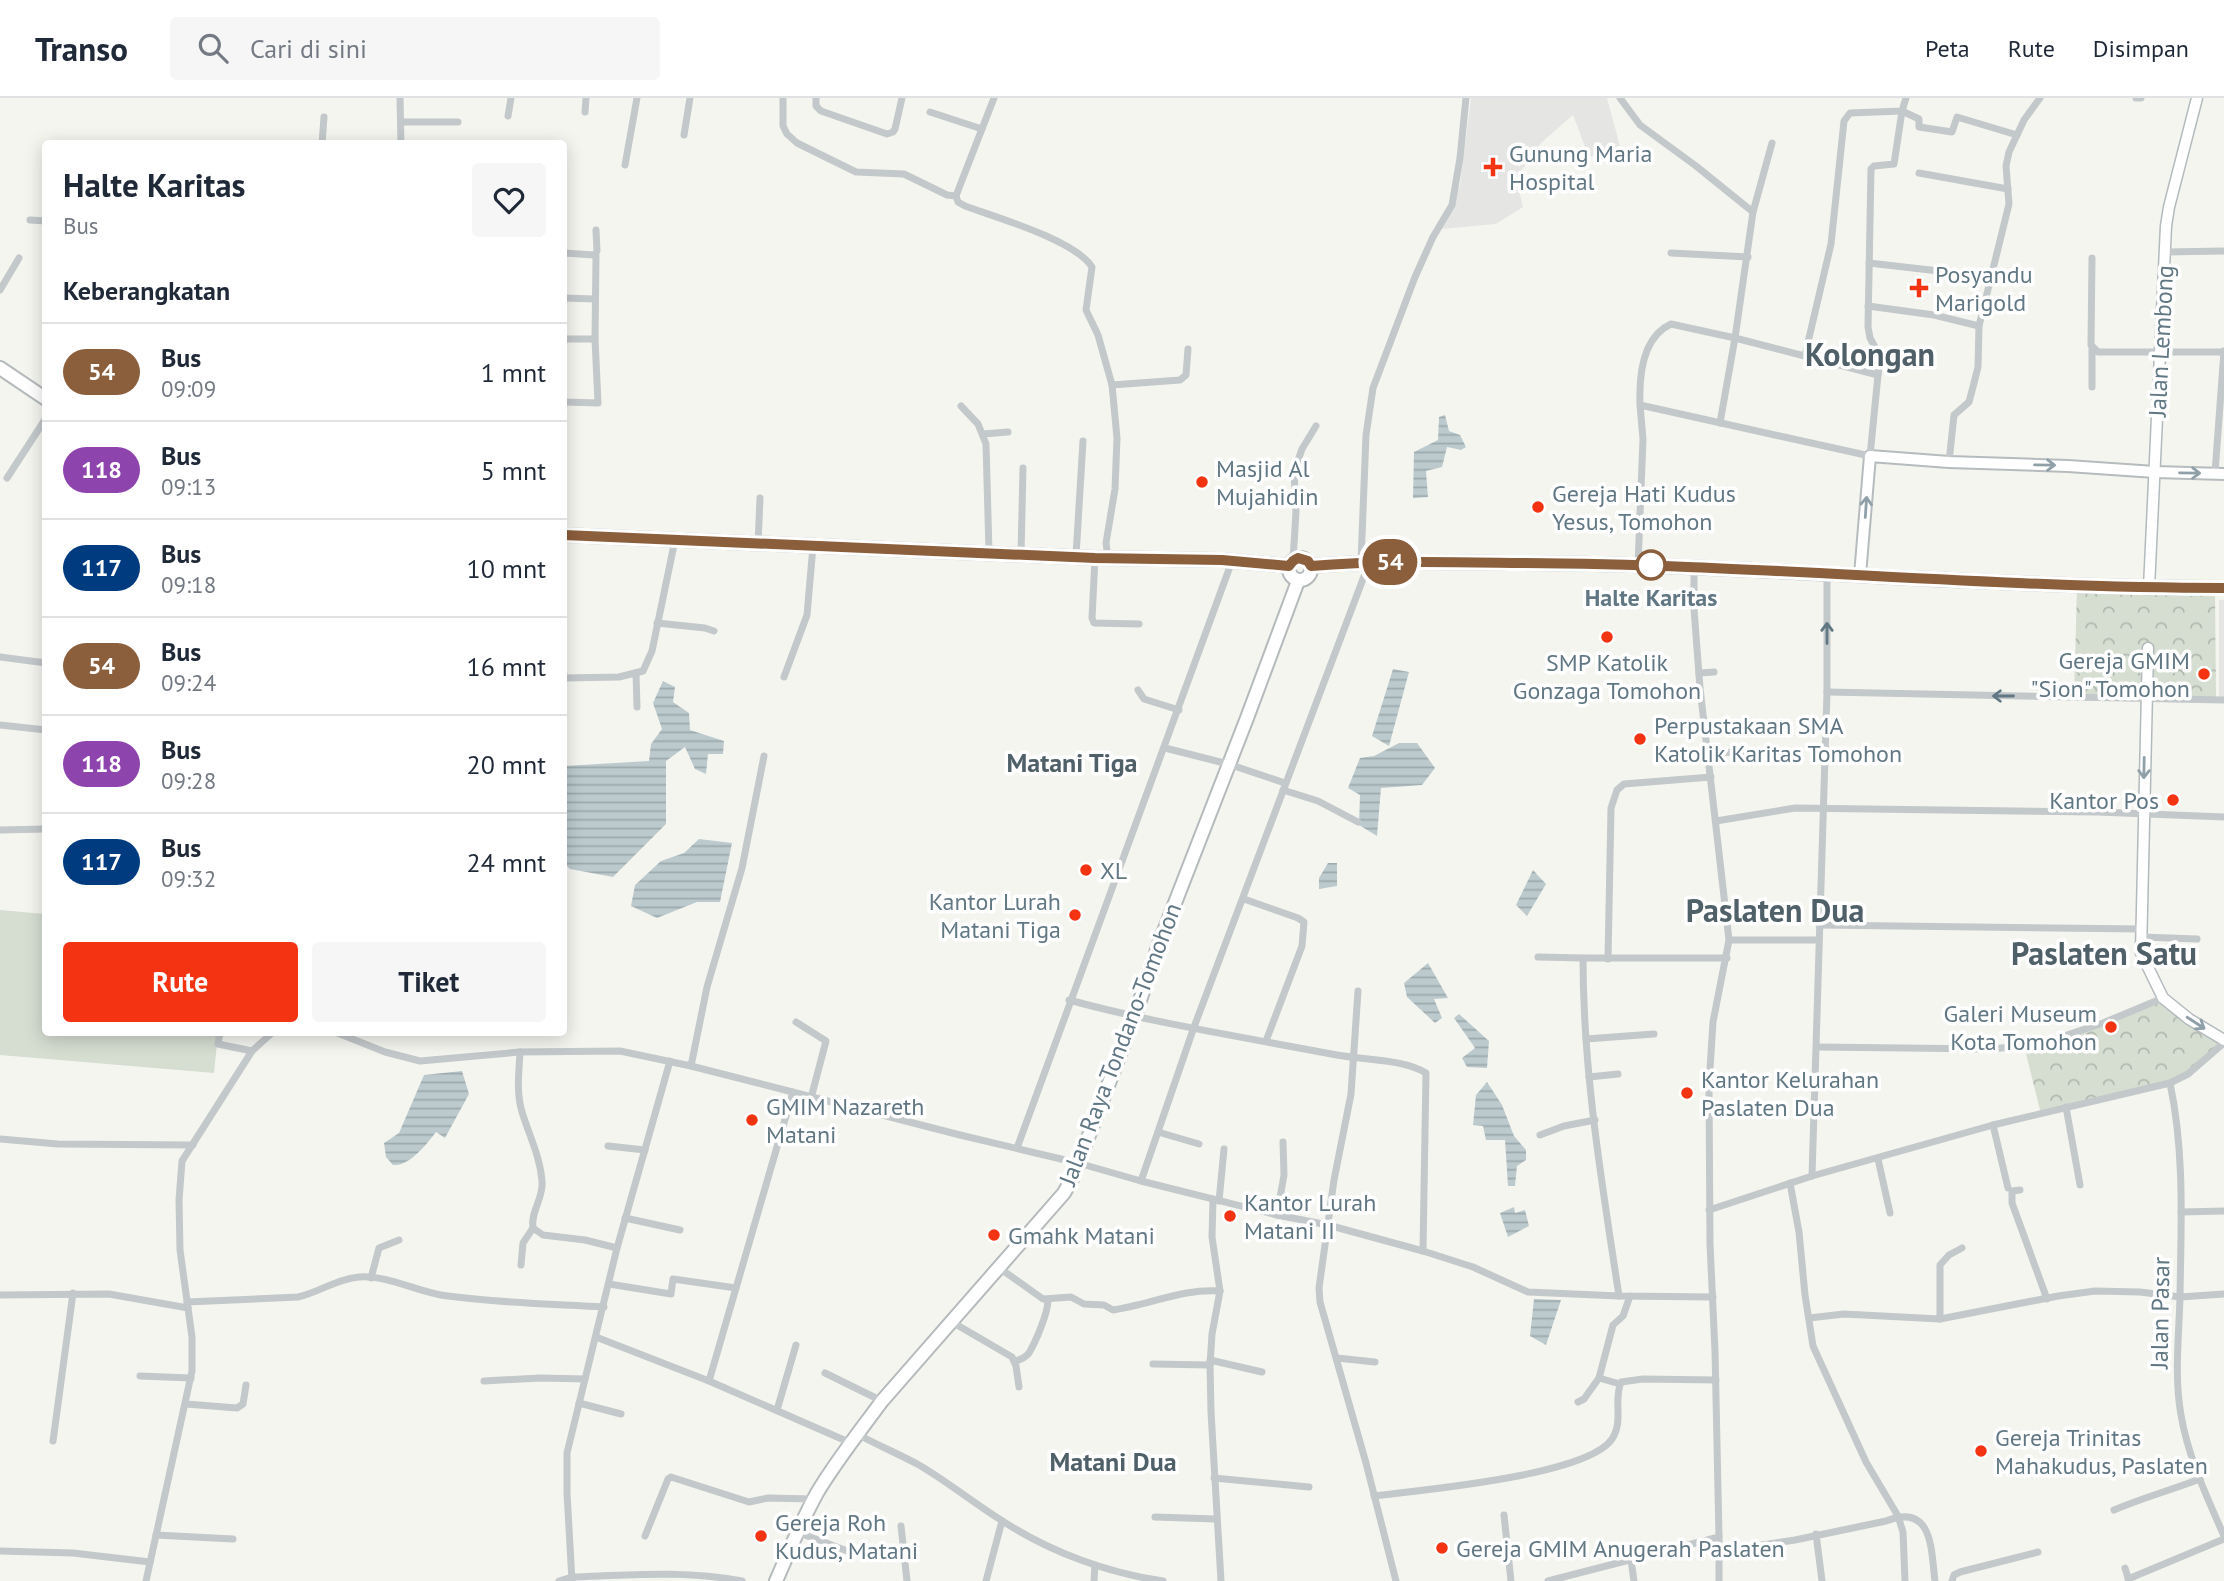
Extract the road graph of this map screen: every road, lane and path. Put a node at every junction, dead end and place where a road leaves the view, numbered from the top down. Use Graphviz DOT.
graph roads {
  1 [pos="400,98"];
  2 [pos="512,98"];
  3 [pos="586,98"];
  4 [pos="637,98"];
  5 [pos="690,98"];
  6 [pos="783,98"];
  7 [pos="816,98"];
  8 [pos="902,98"];
  9 [pos="994,98"];
  10 [pos="1466,98"];
  11 [pos="1620,98"];
  12 [pos="1906,98"];
  13 [pos="2040,98"];
  14 [pos="2197,98"];
  15 [pos="1902,111"];
  16 [pos="585,112"];
  17 [pos="930,112"];
  18 [pos="508,116"];
  19 [pos="324,117"];
  20 [pos="401,122"];
  21 [pos="458,122"];
  22 [pos="982,129"];
  23 [pos="684,135"];
  24 [pos="2017,135"];
  25 [pos="321,140"];
  26 [pos="401,140"];
  27 [pos="1772,143"];
  28 [pos="625,165"];
  29 [pos="1919,173"];
  30 [pos="2008,189"];
  31 [pos="956,196"];
  32 [pos="1753,212"];
  33 [pos="30,220"];
  34 [pos="42,221"];
  35 [pos="596,230"];
  36 [pos="2224,251"];
  37 [pos="2165,252"];
  38 [pos="567,253"];
  39 [pos="1671,253"];
  40 [pos="595,255"];
  41 [pos="1748,257"];
  42 [pos="19,258"];
  43 [pos="2092,258"];
  44 [pos="1869,263"];
  45 [pos="1991,277"];
  46 [pos="0,290"];
  47 [pos="567,298"];
  48 [pos="595,299"];
  49 [pos="1868,306"];
  50 [pos="1979,326"];
  51 [pos="1735,338"];
  52 [pos="567,339"];
  53 [pos="595,339"];
  54 [pos="2092,347"];
  55 [pos="1188,349"];
  56 [pos="2224,351"];
  57 [pos="2162,353"];
  58 [pos="1805,355"];
  59 [pos="0,368"];
  60 [pos="1878,376"];
  61 [pos="1112,385"];
  62 [pos="2092,387"];
  63 [pos="42,396"];
  64 [pos="567,402"];
  65 [pos="1640,405"];
  66 [pos="961,406"];
  67 [pos="1720,423"];
  68 [pos="42,424"];
  69 [pos="1316,426"];
  70 [pos="1008,432"];
  71 [pos="983,434"];
  72 [pos="1083,441"];
  73 [pos="1870,456"];
  74 [pos="1949,462"];
  75 [pos="1023,468"];
  76 [pos="2155,472"];
  77 [pos="2220,473"];
  78 [pos="8,478"];
  79 [pos="760,498"];
  80 [pos="567,535"];
  81 [pos="675,540"];
  82 [pos="758,544"];
  83 [pos="813,546"];
  84 [pos="989,552"];
  85 [pos="1021,554"];
  86 [pos="1076,556"];
  87 [pos="1101,558"];
  88 [pos="1232,561"];
  89 [pos="1365,562"];
  90 [pos="1291,563"];
  91 [pos="1639,565"];
  92 [pos="1311,566"];
  93 [pos="1694,567"];
  94 [pos="1828,573"];
  95 [pos="1860,575"];
  96 [pos="1298,581"];
  97 [pos="2149,588"];
  98 [pos="2224,588"];
  99 [pos="657,623"];
  100 [pos="1139,624"];
  101 [pos="714,631"];
  102 [pos="2148,648"];
  103 [pos="0,657"];
  104 [pos="42,662"];
  105 [pos="1714,672"];
  106 [pos="636,673"];
  107 [pos="1699,673"];
  108 [pos="784,677"];
  109 [pos="567,678"];
  110 [pos="1138,690"];
  111 [pos="1826,692"];
  112 [pos="2145,699"];
  113 [pos="2224,701"];
  114 [pos="636,707"];
  115 [pos="1179,710"];
  116 [pos="0,725"];
  117 [pos="42,730"];
  118 [pos="1165,748"];
  119 [pos="1708,751"];
  120 [pos="1755,754"];
  121 [pos="764,756"];
  122 [pos="1228,764"];
  123 [pos="1711,777"];
  124 [pos="1284,786"];
  125 [pos="1822,808"];
  126 [pos="2143,814"];
  127 [pos="2224,817"];
  128 [pos="1716,821"];
  129 [pos="1358,822"];
  130 [pos="42,829"];
  131 [pos="0,830"];
  132 [pos="1244,899"];
  133 [pos="1819,925"];
  134 [pos="2142,933"];
  135 [pos="2197,939"];
  136 [pos="1729,940"];
  137 [pos="1819,940"];
  138 [pos="1538,957"];
  139 [pos="1583,958"];
  140 [pos="1727,958"];
  141 [pos="1608,959"];
  142 [pos="1358,991"];
  143 [pos="2163,998"];
  144 [pos="1069,1000"];
  145 [pos="1135,1015"];
  146 [pos="796,1022"];
  147 [pos="1194,1027"];
  148 [pos="1654,1034"];
  149 [pos="219,1036"];
  150 [pos="269,1036"];
  151 [pos="345,1036"];
  152 [pos="1586,1039"];
  153 [pos="1266,1041"];
  154 [pos="2224,1042"];
  155 [pos="1817,1047"];
  156 [pos="252,1051"];
  157 [pos="520,1052"];
  158 [pos="1354,1058"];
  159 [pos="670,1061"];
  160 [pos="691,1066"];
  161 [pos="1618,1074"];
  162 [pos="1589,1077"];
  163 [pos="2170,1083"];
  164 [pos="793,1092"];
  165 [pos="811,1098"];
  166 [pos="2066,1107"];
  167 [pos="1594,1120"];
  168 [pos="1993,1125"];
  169 [pos="1158,1132"];
  170 [pos="1540,1135"];
  171 [pos="0,1139"];
  172 [pos="1283,1142"];
  173 [pos="1199,1144"];
  174 [pos="193,1145"];
  175 [pos="608,1146"];
  176 [pos="1017,1148"];
  177 [pos="1224,1149"];
  178 [pos="645,1150"];
  179 [pos="1878,1159"];
  180 [pos="1078,1163"];
  181 [pos="1812,1176"];
  182 [pos="1141,1181"];
  183 [pos="1790,1183"];
  184 [pos="2080,1185"];
  185 [pos="2008,1188"];
  186 [pos="2020,1190"];
  187 [pos="1216,1200"];
  188 [pos="1709,1210"];
  189 [pos="2224,1211"];
  190 [pos="2181,1212"];
  191 [pos="1890,1213"];
  192 [pos="1277,1215"];
  193 [pos="625,1218"];
  194 [pos="1328,1226"];
  195 [pos="533,1228"];
  196 [pos="680,1230"];
  197 [pos="399,1240"];
  198 [pos="617,1248"];
  199 [pos="1962,1248"];
  200 [pos="1423,1251"];
  201 [pos="521,1265"];
  202 [pos="998,1267"];
  203 [pos="371,1278"];
  204 [pos="609,1284"];
  205 [pos="736,1288"];
  206 [pos="1220,1292"];
  207 [pos="73,1293"];
  208 [pos="2224,1294"];
  209 [pos="0,1296"];
  210 [pos="1619,1296"];
  211 [pos="1629,1296"];
  212 [pos="1713,1297"];
  213 [pos="2180,1297"];
  214 [pos="2048,1299"];
  215 [pos="1048,1300"];
  216 [pos="188,1305"];
  217 [pos="604,1307"];
  218 [pos="1810,1318"];
  219 [pos="1940,1319"];
  220 [pos="952,1322"];
  221 [pos="596,1336"];
  222 [pos="796,1345"];
  223 [pos="1336,1358"];
  224 [pos="1014,1361"];
  225 [pos="1375,1362"];
  226 [pos="1210,1363"];
  227 [pos="1153,1364"];
  228 [pos="1262,1372"];
  229 [pos="825,1373"];
  230 [pos="140,1376"];
  231 [pos="191,1378"];
  232 [pos="1599,1378"];
  233 [pos="586,1379"];
  234 [pos="1716,1380"];
  235 [pos="484,1381"];
  236 [pos="709,1381"];
  237 [pos="1620,1384"];
  238 [pos="246,1385"];
  239 [pos="1019,1387"];
  240 [pos="882,1401"];
  241 [pos="1578,1402"];
  242 [pos="579,1403"];
  243 [pos="186,1404"];
  244 [pos="777,1410"];
  245 [pos="621,1414"];
  246 [pos="854,1438"];
  247 [pos="53,1441"];
  248 [pos="1214,1478"];
  249 [pos="2200,1479"];
  250 [pos="1309,1488"];
  251 [pos="1374,1496"];
  252 [pos="814,1499"];
  253 [pos="2114,1510"];
  254 [pos="1504,1515"];
  255 [pos="1898,1516"];
  256 [pos="1155,1517"];
  257 [pos="1216,1519"];
  258 [pos="1002,1521"];
  259 [pos="901,1526"];
  260 [pos="797,1532"];
  261 [pos="1816,1534"];
  262 [pos="156,1535"];
  263 [pos="645,1536"];
  264 [pos="1719,1537"];
  265 [pos="2224,1538"];
  266 [pos="233,1539"];
  267 [pos="0,1551"];
  268 [pos="1720,1551"];
  269 [pos="850,1552"];
  270 [pos="2038,1552"];
  271 [pos="1631,1560"];
  272 [pos="150,1562"];
  273 [pos="1095,1565"];
  274 [pos="2125,1568"];
  275 [pos="1590,1570"];
  276 [pos="572,1579"];
  277 [pos="2129,1580"];
  278 [pos="146,1581"];
  279 [pos="559,1581"];
  280 [pos="742,1581"];
  281 [pos="776,1581"];
  282 [pos="907,1581"];
  283 [pos="986,1581"];
  284 [pos="1094,1581"];
  285 [pos="1163,1581"];
  286 [pos="1221,1581"];
  287 [pos="1396,1581"];
  288 [pos="1511,1581"];
  289 [pos="1548,1581"];
  290 [pos="1593,1581"];
  291 [pos="1634,1581"];
  292 [pos="1719,1581"];
  293 [pos="1822,1581"];
  294 [pos="1905,1581"];
  295 [pos="1935,1581"];
  296 [pos="1952,1581"];
  1 -- 20 [label="street"];
  2 -- 18 [label="street"];
  3 -- 16 [label="street"];
  4 -- 28 [label="street"];
  5 -- 23 [label="street"];
  6 -- 31 [label="street"];
  7 -- 8 [label="street"];
  9 -- 22 [label="street"];
  10 -- 89 [label="street"];
  11 -- 32 [label="street"];
  12 -- 15 [label="street"];
  13 -- 24 [label="street"];
  14 -- 37 [label="main road, Jalan Lembong"];
  15 -- 24 [label="street"];
  15 -- 44 [label="street"];
  15 -- 58 [label="street"];
  17 -- 22 [label="street"];
  19 -- 25 [label="street"];
  20 -- 21 [label="street"];
  20 -- 26 [label="street"];
  22 -- 31 [label="street"];
  24 -- 30 [label="street"];
  27 -- 32 [label="street"];
  29 -- 30 [label="street"];
  30 -- 45 [label="street"];
  31 -- 61 [label="street"];
  32 -- 41 [label="street"];
  33 -- 34 [label="street"];
  35 -- 40 [label="street"];
  36 -- 37 [label="street"];
  37 -- 57 [label="main road, Jalan Lembong"];
  38 -- 40 [label="street"];
  39 -- 41 [label="street"];
  40 -- 48 [label="street"];
  41 -- 51 [label="street"];
  42 -- 46 [label="street"];
  43 -- 54 [label="street"];
  44 -- 45 [label="street"];
  44 -- 49 [label="street"];
  45 -- 50 [label="street"];
  47 -- 48 [label="street"];
  48 -- 53 [label="street"];
  49 -- 50 [label="street"];
  49 -- 60 [label="street"];
  50 -- 74 [label="street"];
  51 -- 58 [label="street"];
  51 -- 65 [label="street"];
  51 -- 67 [label="street"];
  52 -- 53 [label="street"];
  53 -- 64 [label="street"];
  54 -- 57 [label="street"];
  54 -- 62 [label="street"];
  55 -- 61 [label="street"];
  56 -- 57 [label="street"];
  56 -- 77 [label="street"];
  57 -- 76 [label="main road, Jalan Lembong"];
  58 -- 60 [label="street"];
  59 -- 63 [label="highway"];
  60 -- 73 [label="street"];
  61 -- 87 [label="street"];
  65 -- 67 [label="street"];
  65 -- 91 [label="street"];
  66 -- 71 [label="street"];
  67 -- 73 [label="street"];
  68 -- 78 [label="street"];
  69 -- 90 [label="street"];
  70 -- 71 [label="street"];
  71 -- 84 [label="street"];
  72 -- 86 [label="street"];
  73 -- 74 [label="main road"];
  95 -- 73 [label="main road, one-way"];
  74 -- 76 [label="main road, one-way"];
  75 -- 85 [label="street"];
  76 -- 77 [label="main road, one-way"];
  76 -- 97 [label="main road, Jalan Lembong"];
  79 -- 82 [label="street"];
  80 -- 81 [label="highway"];
  81 -- 82 [label="highway"];
  81 -- 99 [label="street"];
  82 -- 83 [label="highway"];
  83 -- 84 [label="highway"];
  83 -- 108 [label="street"];
  84 -- 85 [label="highway"];
  85 -- 86 [label="highway"];
  86 -- 87 [label="highway"];
  87 -- 88 [label="highway"];
  87 -- 100 [label="street"];
  88 -- 90 [label="highway"];
  88 -- 115 [label="street"];
  89 -- 91 [label="highway"];
  89 -- 92 [label="highway"];
  89 -- 124 [label="street"];
  90 -- 92 [label="highway"];
  90 -- 96 [label="highway"];
  91 -- 93 [label="highway"];
  92 -- 96 [label="highway"];
  93 -- 94 [label="highway"];
  93 -- 107 [label="street"];
  94 -- 95 [label="highway"];
  111 -- 94 [label="street, one-way"];
  95 -- 97 [label="highway"];
  96 -- 122 [label="highway, Jalan Raya Tondano-Tomohon"];
  97 -- 98 [label="highway"];
  99 -- 101 [label="street"];
  99 -- 106 [label="street"];
  102 -- 112 [label="main road"];
  103 -- 104 [label="street"];
  105 -- 107 [label="street"];
  106 -- 109 [label="street"];
  106 -- 114 [label="street"];
  107 -- 119 [label="street"];
  110 -- 115 [label="street"];
  112 -- 111 [label="street, one-way"];
  111 -- 125 [label="street"];
  112 -- 113 [label="street"];
  112 -- 126 [label="main road, one-way"];
  115 -- 118 [label="street"];
  116 -- 117 [label="street"];
  118 -- 122 [label="street"];
  118 -- 144 [label="street"];
  119 -- 120 [label="street"];
  119 -- 123 [label="street"];
  121 -- 160 [label="street"];
  122 -- 124 [label="street"];
  122 -- 145 [label="highway, Jalan Raya Tondano-Tomohon"];
  123 -- 128 [label="street"];
  123 -- 141 [label="street"];
  124 -- 129 [label="street"];
  124 -- 132 [label="street"];
  125 -- 126 [label="street"];
  125 -- 128 [label="street"];
  125 -- 133 [label="street"];
  126 -- 127 [label="street"];
  126 -- 134 [label="main road"];
  128 -- 136 [label="street"];
  130 -- 131 [label="street"];
  132 -- 147 [label="street"];
  132 -- 153 [label="street"];
  133 -- 134 [label="street"];
  133 -- 137 [label="street"];
  134 -- 135 [label="street"];
  134 -- 143 [label="main road"];
  136 -- 137 [label="street"];
  136 -- 140 [label="street"];
  137 -- 155 [label="street"];
  138 -- 139 [label="street"];
  139 -- 141 [label="street"];
  139 -- 152 [label="street"];
  140 -- 141 [label="street"];
  140 -- 188 [label="street"];
  142 -- 158 [label="street"];
  143 -- 154 [label="main road, one-way"];
  143 -- 155 [label="street"];
  144 -- 145 [label="street"];
  144 -- 176 [label="street"];
  145 -- 147 [label="street"];
  145 -- 180 [label="highway, Jalan Raya Tondano-Tomohon"];
  146 -- 165 [label="street"];
  147 -- 153 [label="street"];
  147 -- 169 [label="street"];
  148 -- 152 [label="street"];
  149 -- 156 [label="street"];
  150 -- 156 [label="street"];
  151 -- 157 [label="street"];
  152 -- 162 [label="street"];
  153 -- 158 [label="street"];
  154 -- 163 [label="street"];
  155 -- 181 [label="street"];
  156 -- 174 [label="street"];
  157 -- 159 [label="street"];
  157 -- 195 [label="street"];
  158 -- 194 [label="street"];
  158 -- 200 [label="street"];
  159 -- 160 [label="street"];
  159 -- 178 [label="street"];
  160 -- 164 [label="street"];
  161 -- 162 [label="street"];
  162 -- 167 [label="street"];
  163 -- 166 [label="street"];
  163 -- 190 [label="street, Jalan Pasar"];
  164 -- 165 [label="street"];
  164 -- 205 [label="street"];
  165 -- 176 [label="street"];
  166 -- 168 [label="street"];
  166 -- 184 [label="street"];
  167 -- 170 [label="street"];
  167 -- 210 [label="street"];
  168 -- 179 [label="street"];
  168 -- 185 [label="street"];
  169 -- 173 [label="street"];
  169 -- 182 [label="street"];
  171 -- 174 [label="street"];
  172 -- 192 [label="street"];
  174 -- 216 [label="street"];
  175 -- 178 [label="street"];
  176 -- 180 [label="street"];
  177 -- 187 [label="street"];
  178 -- 193 [label="street"];
  179 -- 181 [label="street"];
  179 -- 191 [label="street"];
  180 -- 182 [label="street"];
  180 -- 202 [label="highway, Jalan Raya Tondano-Tomohon"];
  181 -- 183 [label="street"];
  182 -- 187 [label="street"];
  183 -- 188 [label="street"];
  183 -- 218 [label="street"];
  186 -- 214 [label="street"];
  187 -- 192 [label="street"];
  187 -- 206 [label="street"];
  188 -- 212 [label="street"];
  189 -- 190 [label="street"];
  190 -- 213 [label="street, Jalan Pasar"];
  192 -- 194 [label="street"];
  193 -- 196 [label="street"];
  193 -- 198 [label="street"];
  194 -- 200 [label="street"];
  194 -- 223 [label="street"];
  195 -- 198 [label="street"];
  195 -- 201 [label="street"];
  197 -- 203 [label="street"];
  198 -- 204 [label="street"];
  199 -- 219 [label="street"];
  200 -- 210 [label="street"];
  202 -- 215 [label="street"];
  202 -- 220 [label="highway, Jalan Raya Tondano-Tomohon"];
  203 -- 216 [label="street"];
  203 -- 217 [label="street"];
  204 -- 205 [label="street"];
  204 -- 217 [label="street"];
  205 -- 236 [label="street"];
  206 -- 215 [label="street"];
  206 -- 226 [label="street"];
  207 -- 209 [label="street"];
  207 -- 216 [label="street"];
  207 -- 247 [label="street"];
  208 -- 213 [label="street"];
  210 -- 211 [label="street"];
  211 -- 212 [label="street"];
  211 -- 232 [label="street"];
  212 -- 234 [label="street"];
  213 -- 214 [label="street"];
  213 -- 249 [label="street, Jalan Pasar"];
  214 -- 219 [label="street"];
  215 -- 224 [label="street"];
  216 -- 231 [label="street"];
  217 -- 221 [label="street"];
  218 -- 219 [label="street"];
  218 -- 255 [label="street"];
  220 -- 224 [label="street"];
  220 -- 240 [label="highway, Jalan Raya Tondano-Tomohon"];
  221 -- 233 [label="street"];
  221 -- 236 [label="street"];
  222 -- 244 [label="street"];
  223 -- 225 [label="street"];
  223 -- 251 [label="street"];
  224 -- 239 [label="street"];
  226 -- 227 [label="street"];
  226 -- 228 [label="street"];
  226 -- 248 [label="street"];
  229 -- 240 [label="street"];
  230 -- 231 [label="street"];
  231 -- 243 [label="street"];
  232 -- 237 [label="street"];
  232 -- 241 [label="street"];
  233 -- 235 [label="street"];
  233 -- 242 [label="street"];
  234 -- 237 [label="street"];
  234 -- 264 [label="street"];
  236 -- 244 [label="street"];
  237 -- 251 [label="street"];
  238 -- 243 [label="street"];
  240 -- 246 [label="highway, Jalan Raya Tondano-Tomohon"];
  242 -- 245 [label="street"];
  242 -- 276 [label="street"];
  243 -- 262 [label="street"];
  244 -- 246 [label="street"];
  246 -- 252 [label="highway, Jalan Raya Tondano-Tomohon"];
  246 -- 258 [label="street"];
  248 -- 250 [label="street"];
  248 -- 257 [label="street"];
  249 -- 253 [label="street"];
  249 -- 265 [label="street, Jalan Pasar"];
  251 -- 287 [label="street"];
  252 -- 260 [label="highway, Jalan Raya Tondano-Tomohon"];
  252 -- 263 [label="street"];
  254 -- 288 [label="street"];
  255 -- 261 [label="street"];
  255 -- 294 [label="street"];
  255 -- 295 [label="street"];
  256 -- 257 [label="street"];
  257 -- 286 [label="street"];
  258 -- 273 [label="street"];
  258 -- 283 [label="street"];
  259 -- 282 [label="street"];
  260 -- 269 [label="street"];
  260 -- 281 [label="highway, Jalan Raya Tondano-Tomohon"];
  261 -- 268 [label="street"];
  261 -- 293 [label="street"];
  262 -- 266 [label="street"];
  262 -- 272 [label="street"];
  264 -- 268 [label="street"];
  264 -- 271 [label="street"];
  265 -- 277 [label="street"];
  267 -- 272 [label="street"];
  268 -- 292 [label="street"];
  270 -- 296 [label="street"];
  271 -- 275 [label="street"];
  271 -- 291 [label="street"];
  272 -- 278 [label="street"];
  273 -- 284 [label="street"];
  273 -- 285 [label="street"];
  274 -- 277 [label="street"];
  275 -- 289 [label="street"];
  275 -- 290 [label="street"];
  276 -- 279 [label="street"];
  276 -- 280 [label="street"];
}
